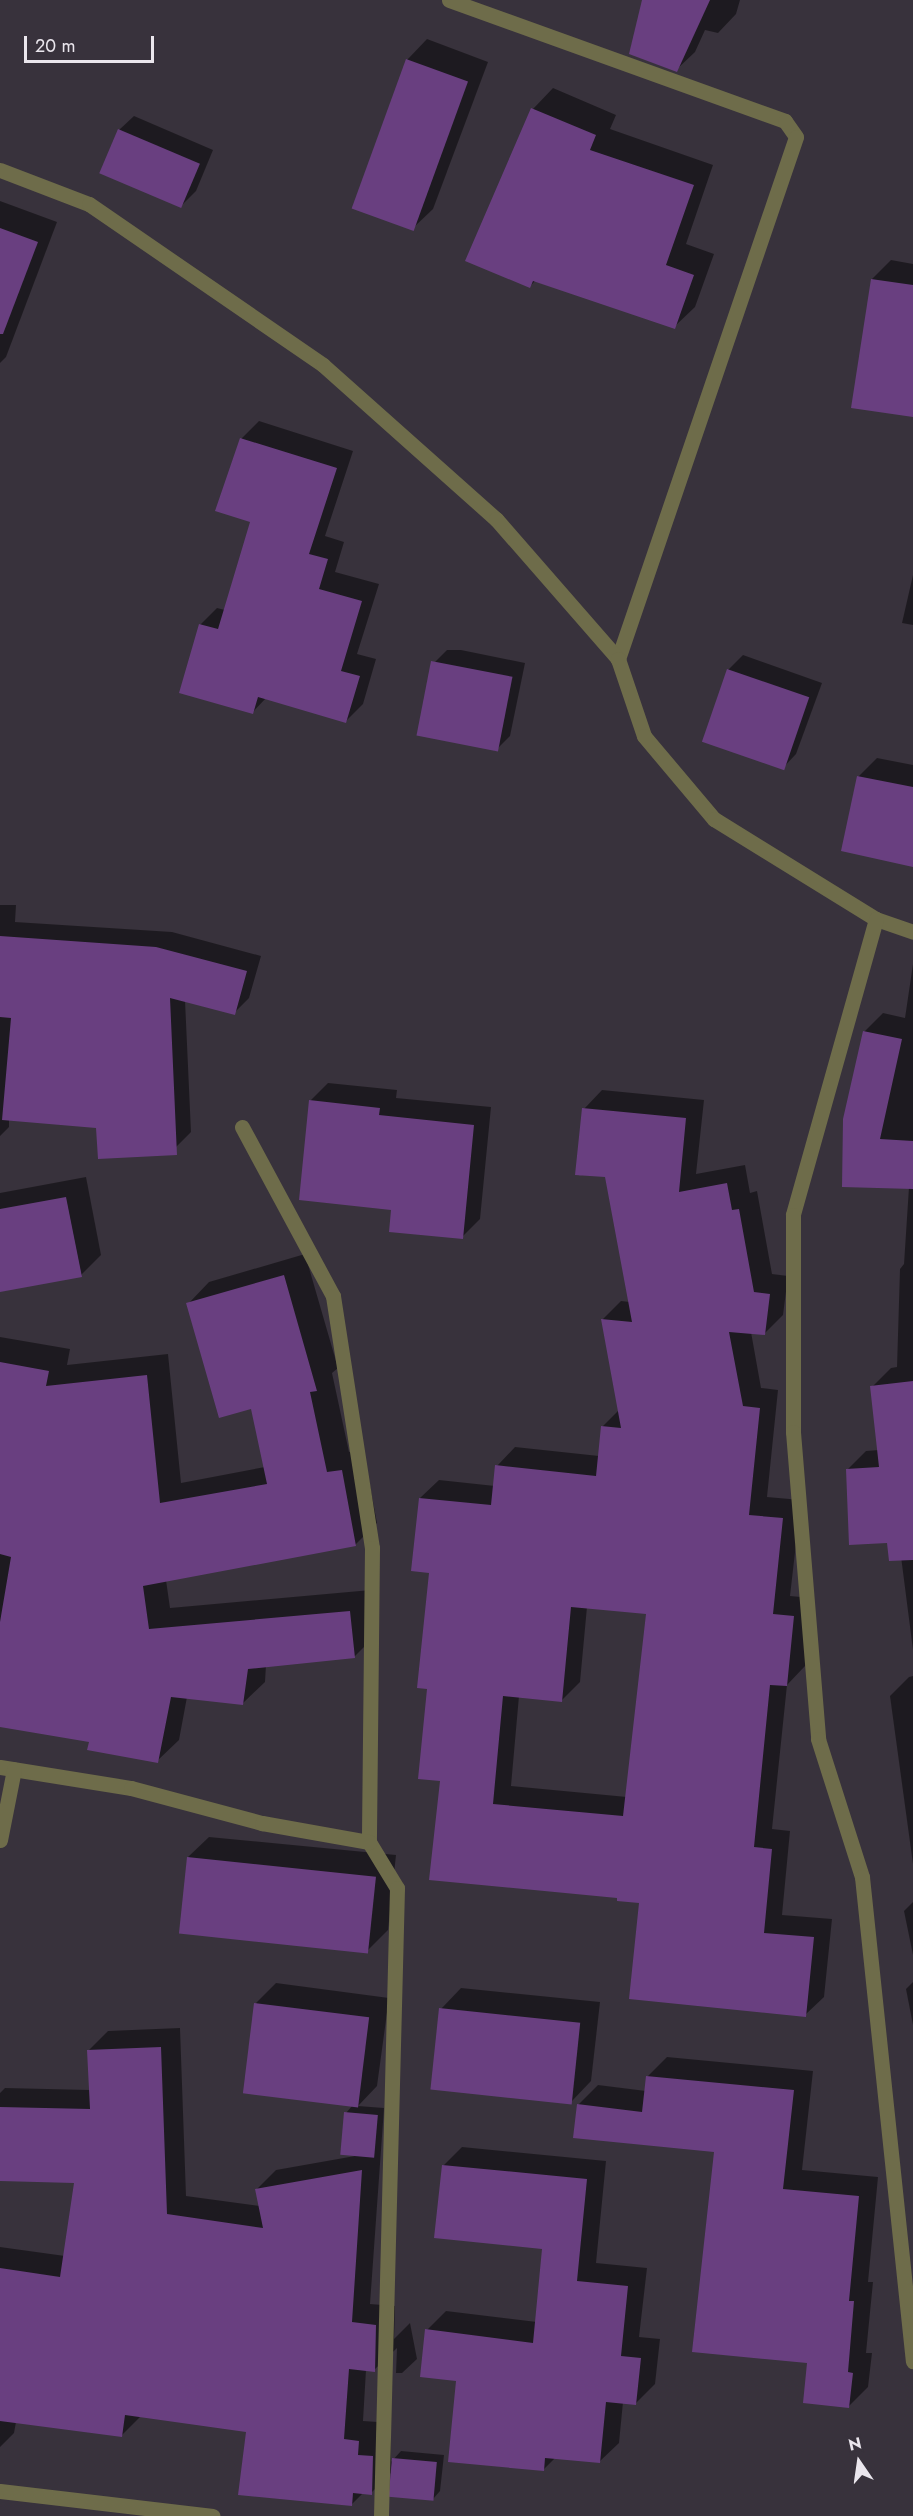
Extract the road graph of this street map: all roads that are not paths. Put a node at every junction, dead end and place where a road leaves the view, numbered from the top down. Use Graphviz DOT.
graph roads {
  1 [pos="449,0"];
  2 [pos="0,171"];
  3 [pos="618,659"];
  4 [pos="876,919"];
  5 [pos="913,932"];
  6 [pos="242,1127"];
  7 [pos="7,1768"];
  8 [pos="0,1840"];
  9 [pos="369,1842"];
  10 [pos="913,2361"];
  11 [pos="0,2491"];
  12 [pos="213,2516"];
  13 [pos="381,2516"];
  1 -- 3 [label="street"];
  2 -- 3 [label="street"];
  3 -- 4 [label="street"];
  4 -- 5 [label="street"];
  4 -- 10 [label="street"];
  6 -- 9 [label="street"];
  7 -- 8 [label="street"];
  7 -- 9 [label="street"];
  9 -- 13 [label="street"];
  11 -- 12 [label="street"];
}
